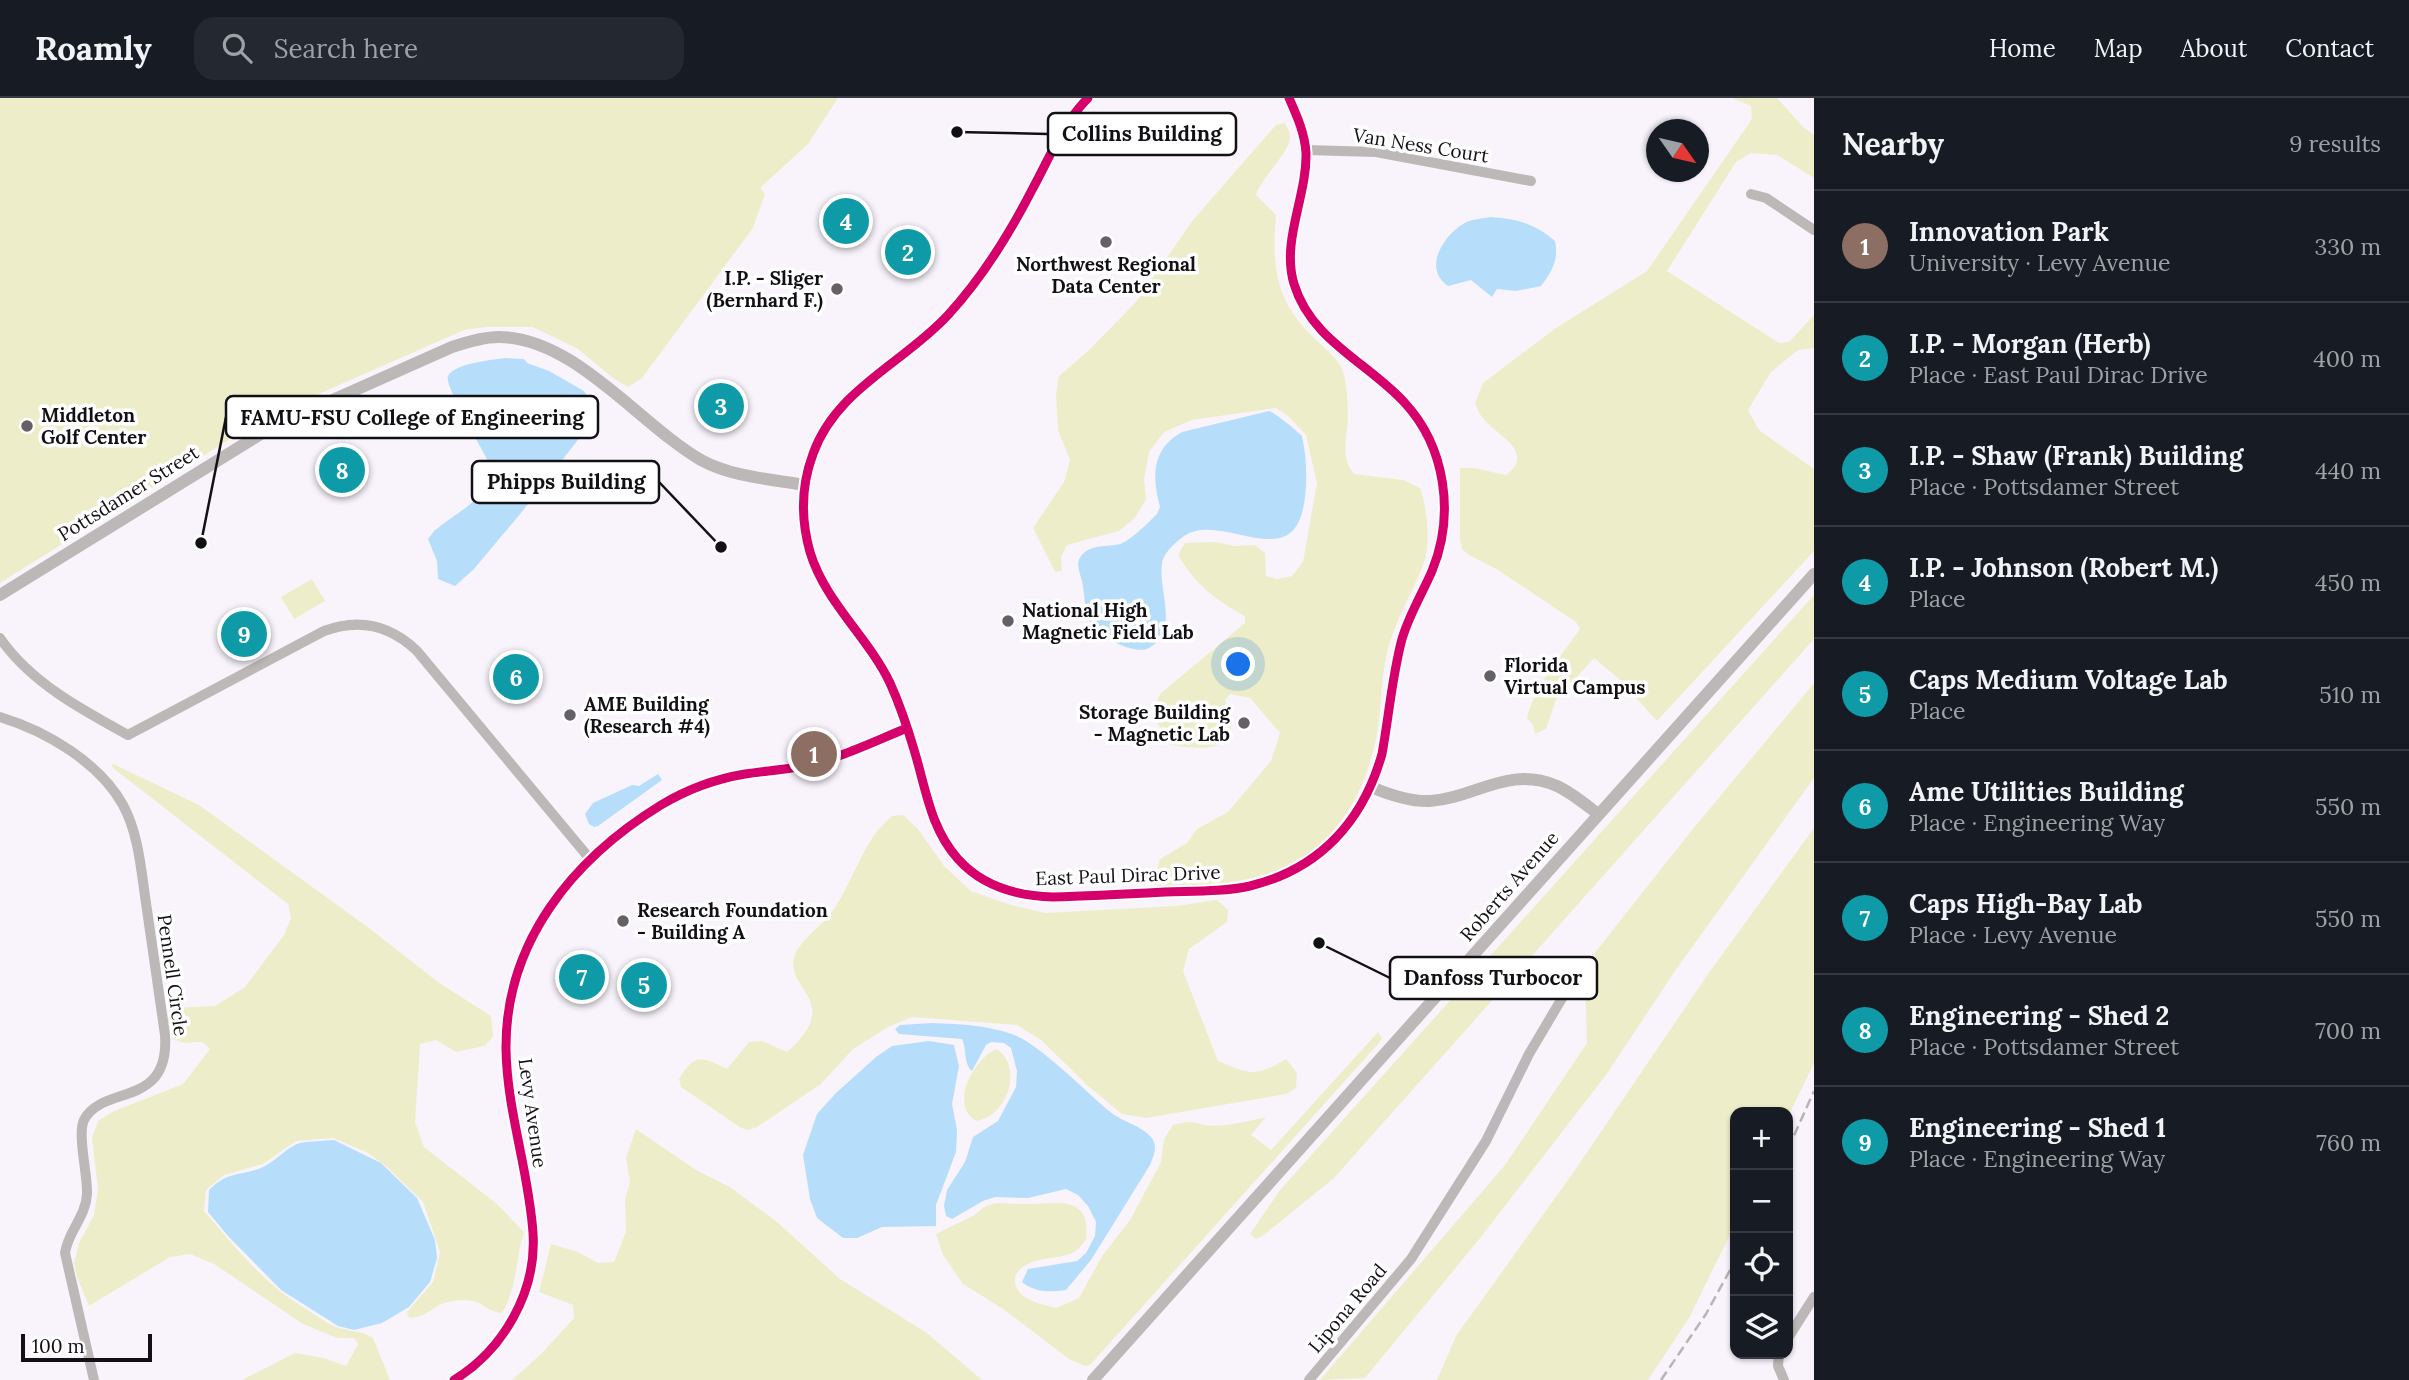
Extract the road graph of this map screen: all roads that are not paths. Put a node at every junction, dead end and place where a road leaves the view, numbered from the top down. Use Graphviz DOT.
graph roads {
  1 [pos="1088,98"];
  2 [pos="1289,98"];
  3 [pos="1306,150"];
  4 [pos="1531,181"];
  5 [pos="1751,194"];
  6 [pos="1814,230"];
  7 [pos="805,485"];
  8 [pos="1814,573"];
  9 [pos="0,595"];
  10 [pos="0,638"];
  11 [pos="0,717"];
  12 [pos="907,729"];
  13 [pos="1371,787"];
  14 [pos="1598,814"];
  15 [pos="590,859"];
  16 [pos="1571,983"];
  17 [pos="1814,1297"];
  18 [pos="1793,1330"];
  19 [pos="1778,1359"];
  20 [pos="1782,1376"];
  21 [pos="94,1380"];
  22 [pos="454,1380"];
  23 [pos="1093,1380"];
  24 [pos="1309,1380"];
  1 -- 7 [label="street, East Paul Dirac Drive"];
  2 -- 3 [label="street, East Paul Dirac Drive"];
  3 -- 4 [label="street, Van Ness Court"];
  3 -- 13 [label="street, East Paul Dirac Drive"];
  5 -- 6 [label="street"];
  7 -- 9 [label="street, Pottsdamer Street"];
  7 -- 12 [label="street, East Paul Dirac Drive"];
  8 -- 14 [label="street, Roberts Avenue"];
  10 -- 15 [label="street"];
  11 -- 21 [label="street, Pennell Circle"];
  12 -- 13 [label="street, East Paul Dirac Drive"];
  12 -- 15 [label="street, Levy Avenue"];
  13 -- 14 [label="street"];
  14 -- 23 [label="street, Roberts Avenue"];
  15 -- 22 [label="street, Levy Avenue"];
  16 -- 24 [label="street, Lipona Road"];
  17 -- 18 [label="street"];
  19 -- 20 [label="street"];
}
